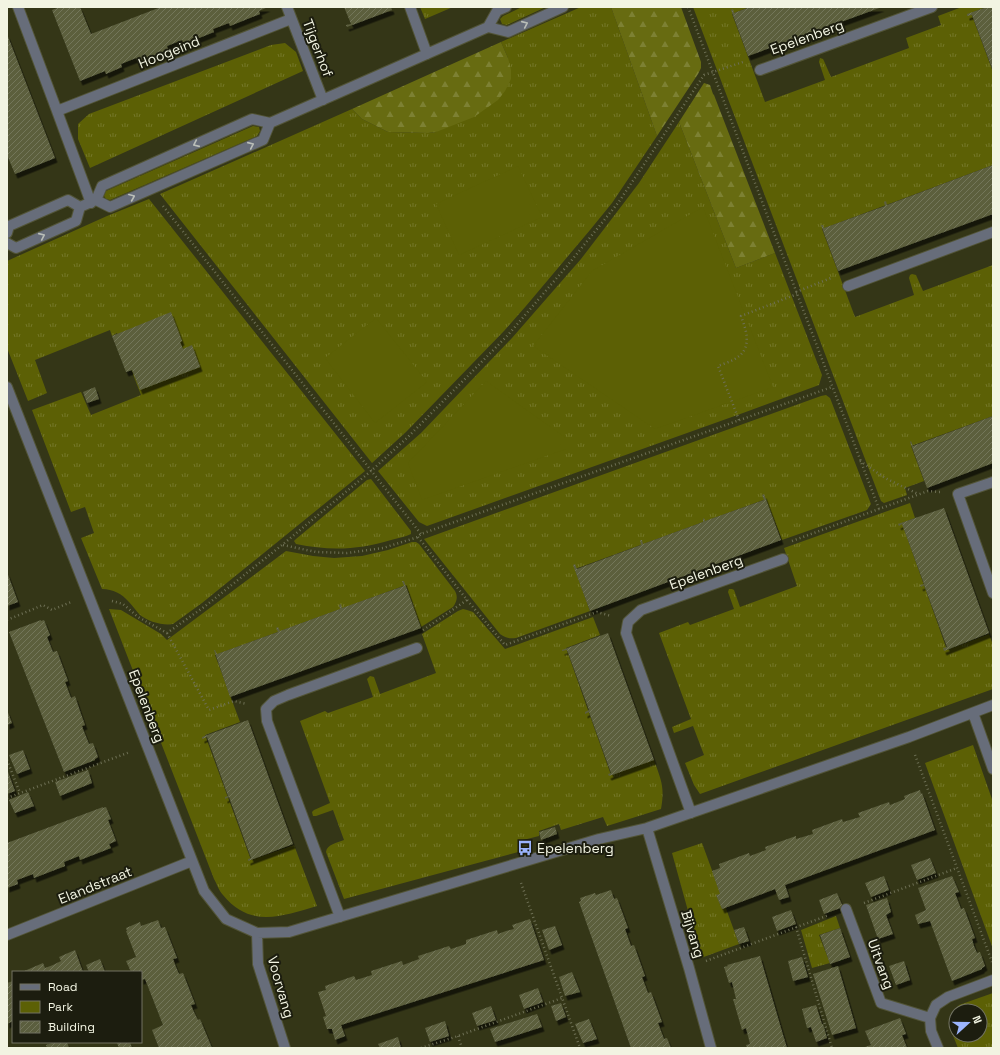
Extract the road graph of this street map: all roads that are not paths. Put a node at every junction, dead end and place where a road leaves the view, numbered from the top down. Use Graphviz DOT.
graph roads {
  1 [pos="18,7"];
  2 [pos="286,7"];
  3 [pos="410,7"];
  4 [pos="506,7"];
  5 [pos="563,7"];
  6 [pos="932,7"];
  7 [pos="291,18"];
  8 [pos="488,27"];
  9 [pos="427,54"];
  10 [pos="760,70"];
  11 [pos="323,100"];
  12 [pos="57,111"];
  13 [pos="270,124"];
  14 [pos="93,202"];
  15 [pos="80,207"];
  16 [pos="993,232"];
  17 [pos="7,233"];
  18 [pos="7,243"];
  19 [pos="848,286"];
  20 [pos="7,387"];
  21 [pos="993,482"];
  22 [pos="784,559"];
  23 [pos="993,593"];
  24 [pos="417,648"];
  25 [pos="993,705"];
  26 [pos="973,713"];
  27 [pos="993,769"];
  28 [pos="690,813"];
  29 [pos="647,828"];
  30 [pos="192,861"];
  31 [pos="846,909"];
  32 [pos="340,917"];
  33 [pos="257,933"];
  34 [pos="7,935"];
  35 [pos="993,980"];
  36 [pos="930,1018"];
  37 [pos="285,1048"];
  38 [pos="711,1048"];
  39 [pos="938,1048"];
  1 -- 12 [label="street"];
  2 -- 7 [label="street, Tijgerhof"];
  3 -- 9 [label="street"];
  4 -- 8 [label="street"];
  8 -- 5 [label="street, one-way"];
  6 -- 10 [label="street, Epelenberg"];
  7 -- 11 [label="street, Tijgerhof"];
  7 -- 12 [label="street, Hoogeind"];
  8 -- 9 [label="street"];
  9 -- 11 [label="street"];
  11 -- 13 [label="street"];
  12 -- 14 [label="street"];
  13 -- 14 [label="street, one-way"];
  14 -- 13 [label="street, one-way"];
  14 -- 15 [label="street"];
  15 -- 17 [label="street"];
  18 -- 15 [label="street, one-way"];
  16 -- 19 [label="street"];
  20 -- 30 [label="street, Epelenberg"];
  21 -- 23 [label="street"];
  22 -- 28 [label="street, Epelenberg"];
  24 -- 32 [label="street"];
  25 -- 26 [label="street, Epelenberg"];
  26 -- 27 [label="street"];
  26 -- 28 [label="street, Epelenberg"];
  28 -- 29 [label="street, Epelenberg"];
  29 -- 32 [label="street, Epelenberg"];
  29 -- 38 [label="street, Bijvang"];
  30 -- 33 [label="street, Epelenberg"];
  30 -- 34 [label="street, Elandstraat"];
  31 -- 36 [label="street, Uitvang"];
  32 -- 33 [label="street, Epelenberg"];
  33 -- 37 [label="street, Voorvang"];
  35 -- 36 [label="street"];
  36 -- 39 [label="street"];
}
